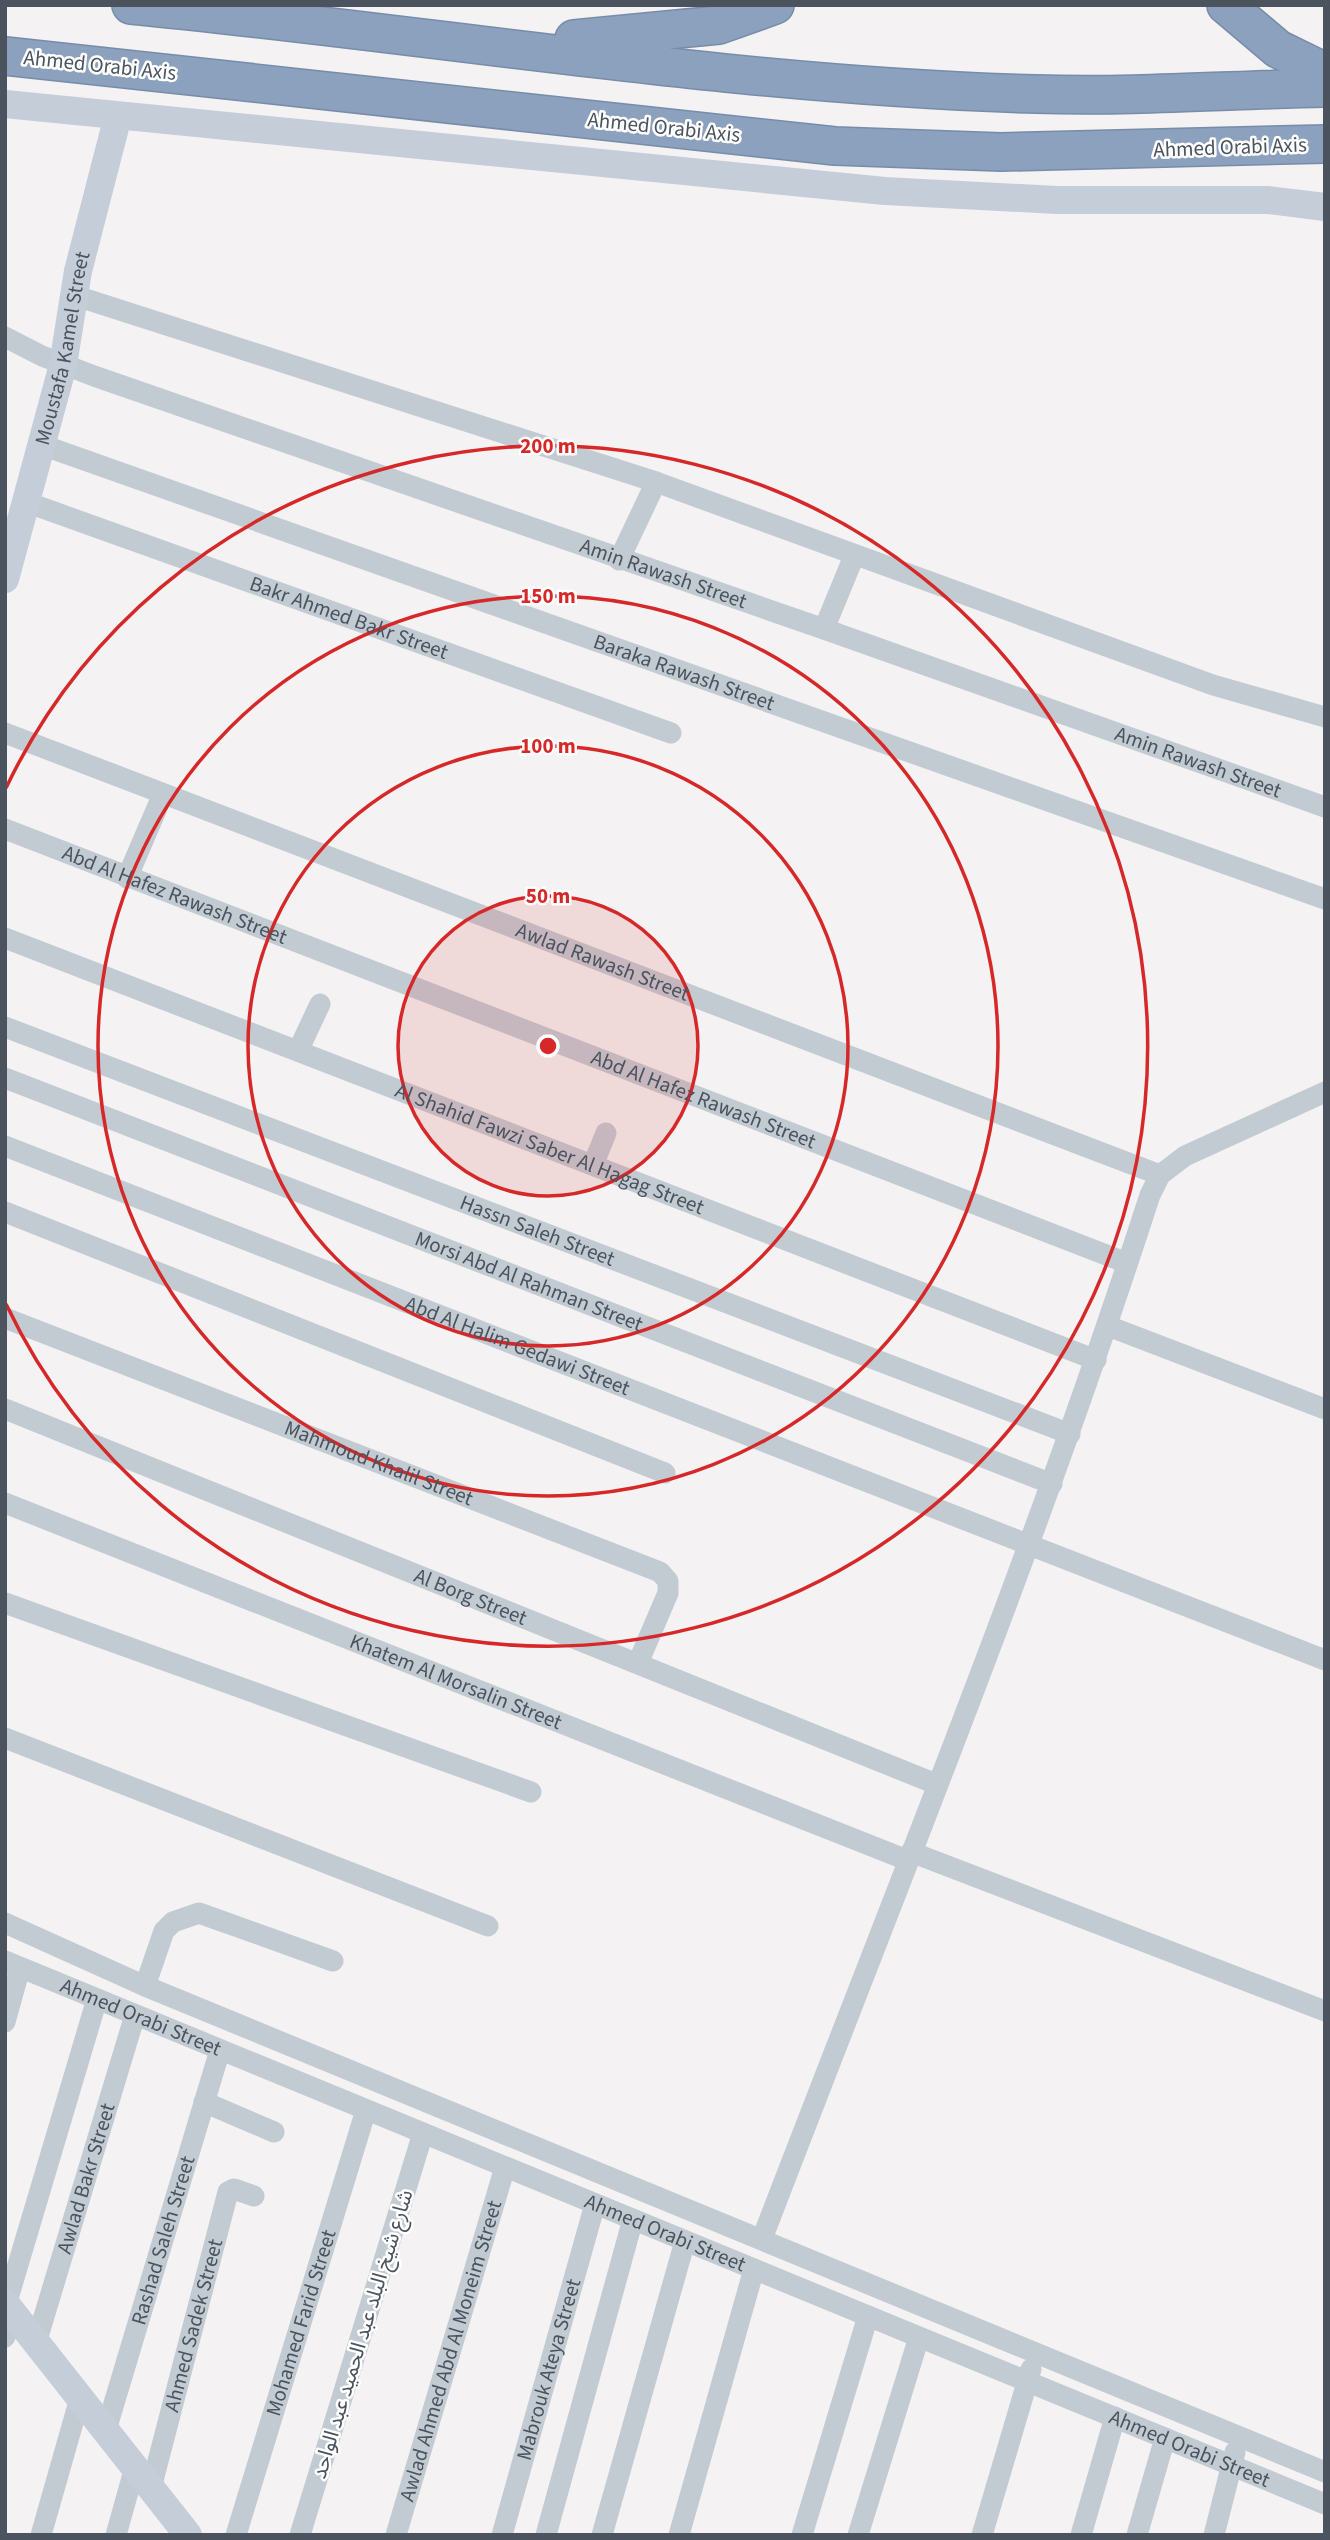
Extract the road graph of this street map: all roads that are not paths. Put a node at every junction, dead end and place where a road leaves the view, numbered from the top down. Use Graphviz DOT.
graph roads {
  1 [pos="131,5"];
  2 [pos="775,5"];
  3 [pos="1226,5"];
  4 [pos="719,25"];
  5 [pos="493,46"];
  6 [pos="5,56"];
  7 [pos="722,70"];
  8 [pos="1325,72"];
  9 [pos="1325,88"];
  10 [pos="5,104"];
  11 [pos="118,116"];
  12 [pos="1322,145"];
  13 [pos="1325,207"];
  14 [pos="73,295"];
  15 [pos="5,337"];
  16 [pos="64,365"];
  17 [pos="42,445"];
  18 [pos="656,482"];
  19 [pos="26,502"];
  20 [pos="854,556"];
  21 [pos="619,560"];
  22 [pos="5,579"];
  23 [pos="824,628"];
  24 [pos="1325,718"];
  25 [pos="5,733"];
  26 [pos="671,733"];
  27 [pos="163,794"];
  28 [pos="1325,807"];
  29 [pos="5,829"];
  30 [pos="127,878"];
  31 [pos="1325,899"];
  32 [pos="5,938"];
  33 [pos="320,1004"];
  34 [pos="5,1027"];
  35 [pos="298,1052"];
  36 [pos="5,1078"];
  37 [pos="1325,1092"];
  38 [pos="606,1133"];
  39 [pos="5,1146"];
  40 [pos="593,1165"];
  41 [pos="1160,1175"];
  42 [pos="5,1212"];
  43 [pos="1127,1264"];
  44 [pos="5,1318"];
  45 [pos="1108,1326"];
  46 [pos="1096,1360"];
  47 [pos="5,1409"];
  48 [pos="1325,1409"];
  49 [pos="1070,1434"];
  50 [pos="665,1473"];
  51 [pos="1052,1485"];
  52 [pos="5,1503"];
  53 [pos="1031,1544"];
  54 [pos="5,1603"];
  55 [pos="1325,1660"];
  56 [pos="638,1663"];
  57 [pos="5,1738"];
  58 [pos="936,1784"];
  59 [pos="531,1792"];
  60 [pos="909,1856"];
  61 [pos="5,1923"];
  62 [pos="488,1926"];
  63 [pos="333,1961"];
  64 [pos="13,1964"];
  65 [pos="145,1986"];
  66 [pos="97,1999"];
  67 [pos="1325,2011"];
  68 [pos="135,2015"];
  69 [pos="5,2022"];
  70 [pos="220,2050"];
  71 [pos="204,2102"];
  72 [pos="366,2110"];
  73 [pos="274,2132"];
  74 [pos="423,2133"];
  75 [pos="505,2167"];
  76 [pos="254,2196"];
  77 [pos="595,2204"];
  78 [pos="633,2219"];
  79 [pos="762,2239"];
  80 [pos="685,2241"];
  81 [pos="754,2269"];
  82 [pos="7,2314"];
  83 [pos="868,2316"];
  84 [pos="919,2337"];
  85 [pos="36,2343"];
  86 [pos="1036,2355"];
  87 [pos="1028,2382"];
  88 [pos="80,2398"];
  89 [pos="1115,2417"];
  90 [pos="106,2430"];
  91 [pos="1165,2438"];
  92 [pos="1239,2438"];
  93 [pos="1232,2466"];
  94 [pos="1325,2472"];
  95 [pos="143,2478"];
  96 [pos="1325,2504"];
  97 [pos="41,2535"];
  98 [pos="116,2535"];
  99 [pos="188,2535"];
  100 [pos="236,2535"];
  101 [pos="300,2535"];
  102 [pos="396,2535"];
  103 [pos="502,2535"];
  104 [pos="546,2535"];
  105 [pos="602,2535"];
  106 [pos="679,2535"];
  107 [pos="802,2535"];
  108 [pos="858,2535"];
  109 [pos="982,2535"];
  110 [pos="1081,2535"];
  111 [pos="1137,2535"];
  112 [pos="1214,2535"];
  1 -- 5 [label="highway"];
  2 -- 4 [label="highway"];
  3 -- 8 [label="highway"];
  4 -- 5 [label="highway"];
  4 -- 7 [label="highway"];
  5 -- 7 [label="highway"];
  6 -- 12 [label="highway, Ahmed Orabi Axis"];
  7 -- 9 [label="highway"];
  10 -- 11 [label="street"];
  11 -- 13 [label="street"];
  11 -- 14 [label="street, Moustafa Kamel Street"];
  14 -- 16 [label="street, Moustafa Kamel Street"];
  14 -- 18 [label="street"];
  15 -- 16 [label="street, Amin Rawash Street"];
  16 -- 17 [label="street, Moustafa Kamel Street"];
  16 -- 21 [label="street, Amin Rawash Street"];
  17 -- 19 [label="street, Moustafa Kamel Street"];
  17 -- 31 [label="street, Baraka Rawash Street"];
  18 -- 20 [label="street"];
  18 -- 21 [label="street"];
  19 -- 22 [label="street, Moustafa Kamel Street"];
  19 -- 26 [label="street, Bakr Ahmed Bakr Street"];
  20 -- 23 [label="street"];
  20 -- 24 [label="street"];
  21 -- 23 [label="street, Amin Rawash Street"];
  23 -- 28 [label="street, Amin Rawash Street"];
  25 -- 27 [label="street, Awlad Rawash Street"];
  27 -- 30 [label="street"];
  27 -- 41 [label="street, Awlad Rawash Street"];
  29 -- 30 [label="street, Abd Al Hafez Rawash Street"];
  30 -- 43 [label="street, Abd Al Hafez Rawash Street"];
  32 -- 35 [label="street, Al Shahid Fawzi Saber Al Hagag Street"];
  33 -- 35 [label="street"];
  34 -- 49 [label="street, Hassn Saleh Street"];
  35 -- 40 [label="street, Al Shahid Fawzi Saber Al Hagag Street"];
  36 -- 51 [label="street, Morsi Abd Al Rahman Street"];
  37 -- 41 [label="street"];
  38 -- 40 [label="street"];
  39 -- 53 [label="street, Abd Al Halim Gedawi Street"];
  40 -- 46 [label="street, Al Shahid Fawzi Saber Al Hagag Street"];
  41 -- 43 [label="street"];
  42 -- 50 [label="street"];
  43 -- 45 [label="street"];
  44 -- 56 [label="street, Mahmoud Khalil Street"];
  45 -- 46 [label="street"];
  45 -- 48 [label="street"];
  46 -- 49 [label="street"];
  47 -- 56 [label="street, Al Borg Street"];
  49 -- 51 [label="street"];
  51 -- 53 [label="street"];
  52 -- 60 [label="street, Khatem Al Morsalin Street"];
  53 -- 55 [label="street, Abd Al Halim Gedawi Street"];
  53 -- 58 [label="street"];
  54 -- 59 [label="street"];
  56 -- 58 [label="street, Al Borg Street"];
  57 -- 62 [label="street"];
  58 -- 60 [label="street"];
  60 -- 67 [label="street, Khatem Al Morsalin Street"];
  60 -- 79 [label="street"];
  61 -- 65 [label="street"];
  63 -- 65 [label="street"];
  64 -- 66 [label="street, Ahmed Orabi Street"];
  64 -- 69 [label="street"];
  65 -- 79 [label="street"];
  66 -- 68 [label="street, Ahmed Orabi Street"];
  66 -- 82 [label="street"];
  68 -- 70 [label="street, Ahmed Orabi Street"];
  68 -- 85 [label="street, Awlad Bakr Street"];
  70 -- 71 [label="street, Rashad Saleh Street"];
  70 -- 72 [label="street, Ahmed Orabi Street"];
  71 -- 73 [label="street"];
  71 -- 90 [label="street, Rashad Saleh Street"];
  72 -- 74 [label="street, Ahmed Orabi Street"];
  72 -- 100 [label="street, Mohamed Farid Street"];
  74 -- 75 [label="street, Ahmed Orabi Street"];
  74 -- 101 [label="street, شارع شيخ البلد عبد الحميد عبد الواحد"];
  75 -- 77 [label="street, Ahmed Orabi Street"];
  75 -- 102 [label="street, Awlad Ahmed Abd Al Moneim Street"];
  76 -- 95 [label="street, Ahmed Sadek Street"];
  77 -- 78 [label="street, Ahmed Orabi Street"];
  77 -- 103 [label="street, Mabrouk Ateya Street"];
  78 -- 80 [label="street, Ahmed Orabi Street"];
  78 -- 104 [label="street"];
  79 -- 86 [label="street"];
  80 -- 81 [label="street, Ahmed Orabi Street"];
  80 -- 105 [label="street"];
  81 -- 83 [label="street, Ahmed Orabi Street"];
  81 -- 106 [label="street"];
  82 -- 85 [label="street"];
  83 -- 84 [label="street, Ahmed Orabi Street"];
  83 -- 107 [label="street"];
  84 -- 87 [label="street, Ahmed Orabi Street"];
  84 -- 108 [label="street"];
  85 -- 88 [label="street"];
  86 -- 87 [label="street"];
  86 -- 92 [label="street"];
  87 -- 89 [label="street, Ahmed Orabi Street"];
  87 -- 109 [label="street"];
  88 -- 90 [label="street"];
  88 -- 97 [label="street"];
  89 -- 91 [label="street, Ahmed Orabi Street"];
  89 -- 110 [label="street"];
  90 -- 95 [label="street"];
  91 -- 93 [label="street, Ahmed Orabi Street"];
  91 -- 111 [label="street"];
  92 -- 93 [label="street"];
  92 -- 94 [label="street"];
  93 -- 96 [label="street, Ahmed Orabi Street"];
  93 -- 112 [label="street"];
  95 -- 98 [label="street"];
  95 -- 99 [label="street"];
}
